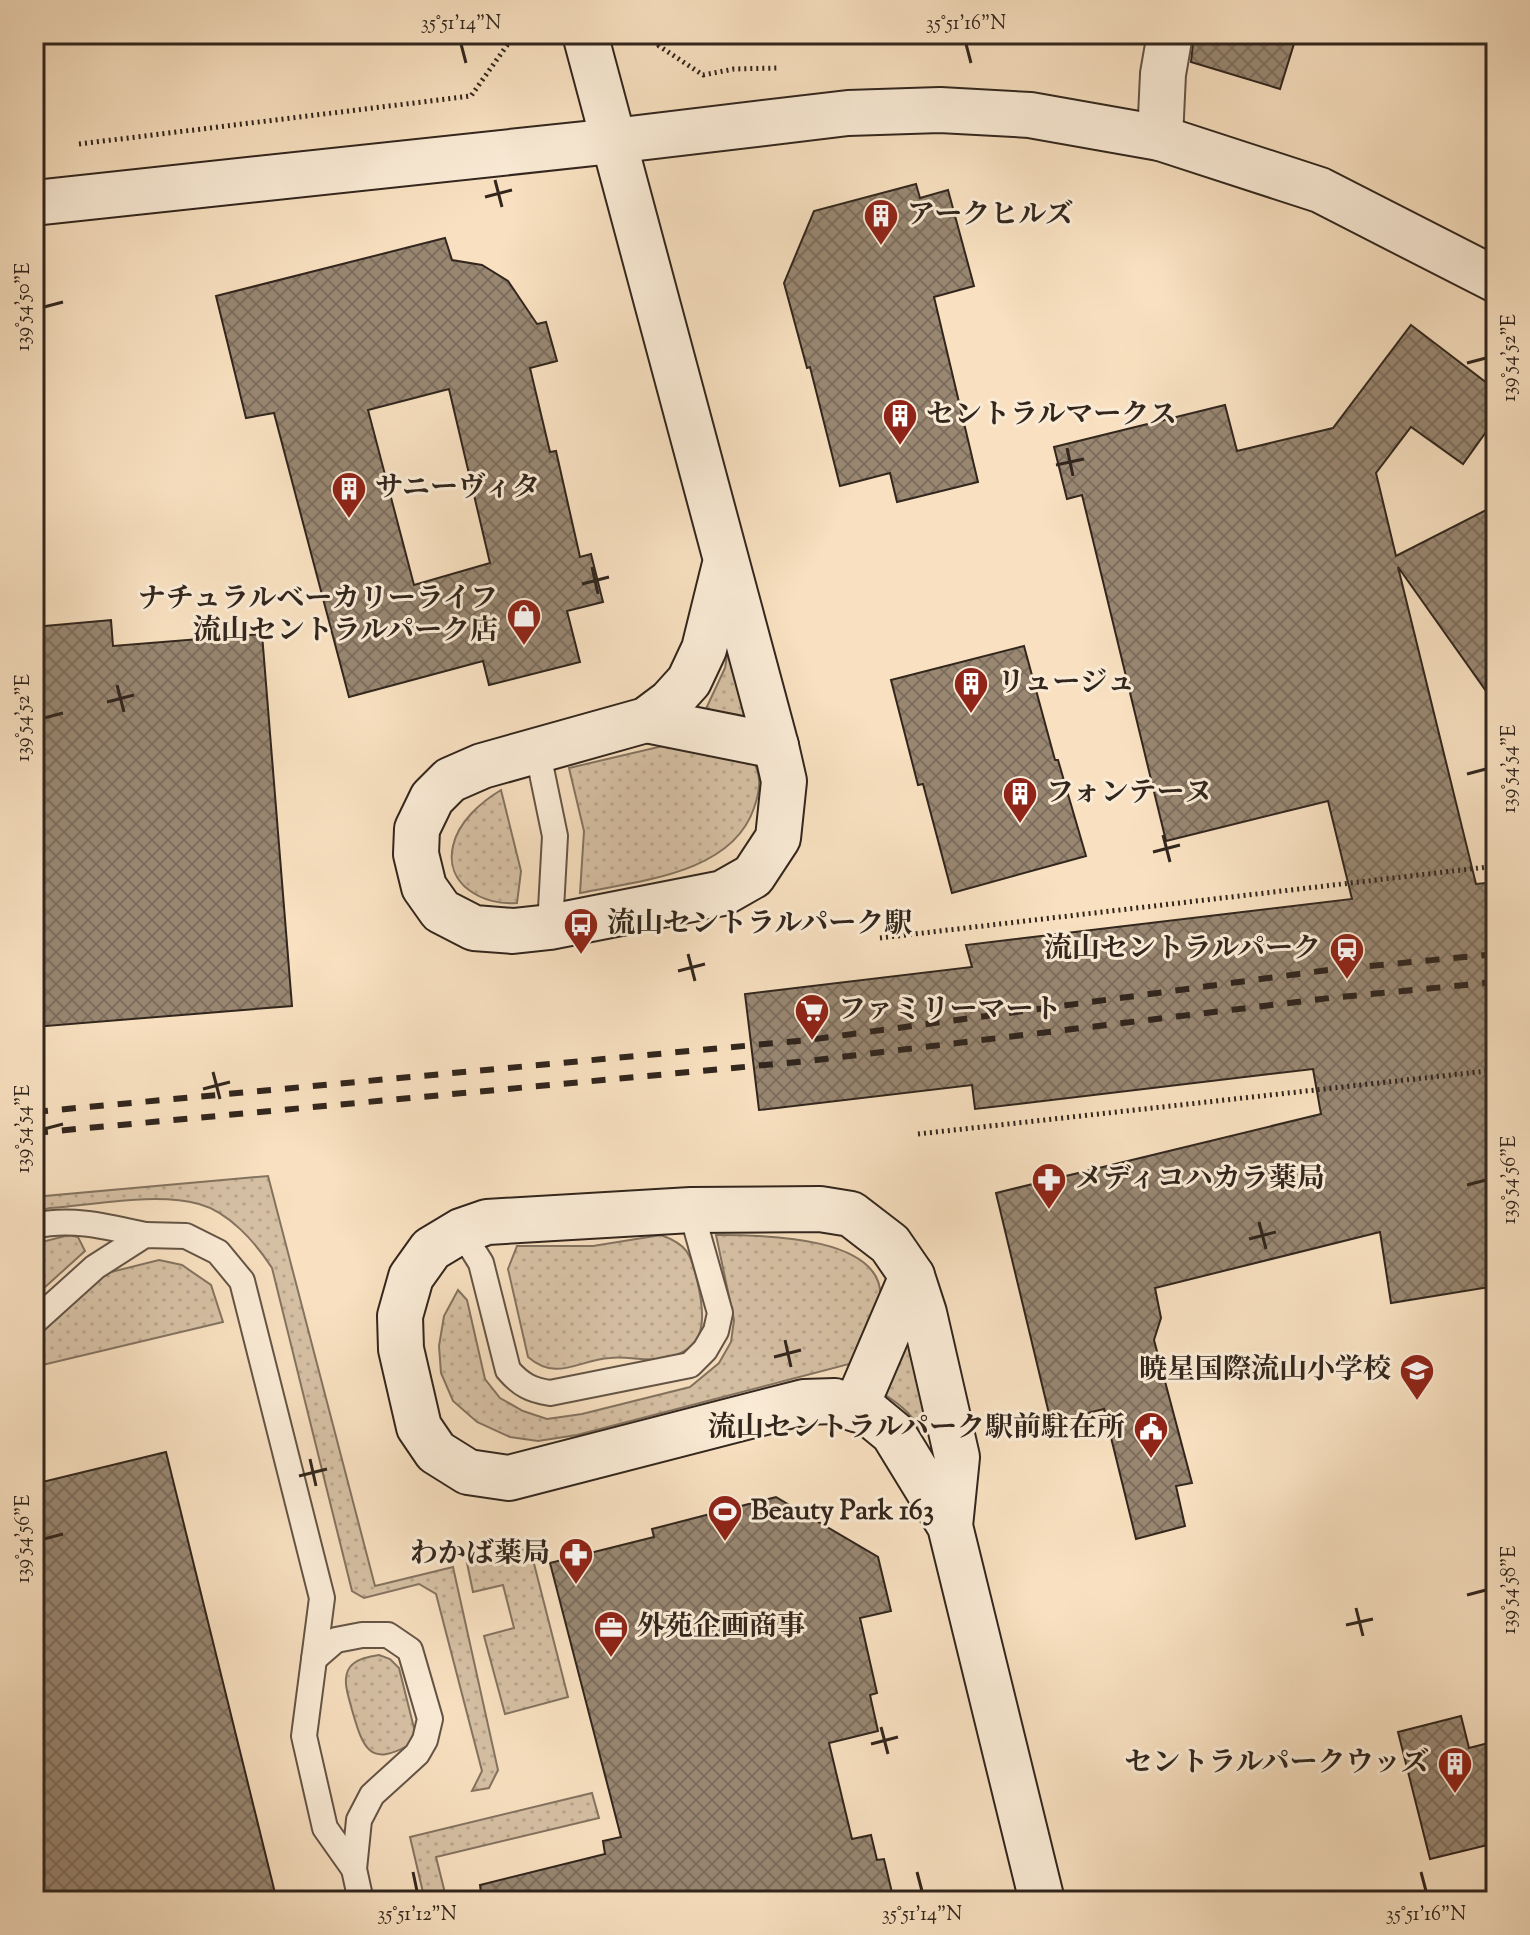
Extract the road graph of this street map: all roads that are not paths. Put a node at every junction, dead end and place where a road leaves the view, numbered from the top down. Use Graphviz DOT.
graph roads {
  1 [pos="585,34"];
  2 [pos="1170,34"];
  3 [pos="1160,138"];
  4 [pos="613,141"];
  5 [pos="34,203"];
  6 [pos="1496,280"];
  7 [pos="725,564"];
  8 [pos="646,720"];
  9 [pos="776,746"];
  10 [pos="537,749"];
  11 [pos="550,927"];
  12 [pos="691,1210"];
  13 [pos="34,1226"];
  14 [pos="461,1231"];
  15 [pos="145,1235"];
  16 [pos="912,1276"];
  17 [pos="34,1322"];
  18 [pos="855,1409"];
  19 [pos="950,1526"];
  20 [pos="314,1659"];
  21 [pos="354,1869"];
  22 [pos="361,1901"];
  23 [pos="1042,1901"];
  1 -- 4 [label="street"];
  2 -- 3 [label="street"];
  3 -- 4 [label="street"];
  3 -- 6 [label="street"];
  4 -- 5 [label="street"];
  4 -- 7 [label="street"];
  7 -- 8 [label="street"];
  7 -- 9 [label="street"];
  8 -- 9 [label="street"];
  8 -- 10 [label="street"];
  9 -- 11 [label="street"];
  10 -- 11 [label="lane"];
  10 -- 11 [label="street"];
  12 -- 14 [label="street"];
  12 -- 14 [label="lane"];
  12 -- 16 [label="street"];
  13 -- 15 [label="lane"];
  14 -- 18 [label="street"];
  15 -- 17 [label="lane"];
  15 -- 20 [label="lane"];
  16 -- 18 [label="street"];
  16 -- 19 [label="street"];
  18 -- 19 [label="street"];
  19 -- 23 [label="street"];
  20 -- 21 [label="lane"];
  20 -- 21 [label="lane"];
  21 -- 22 [label="lane"];
}
